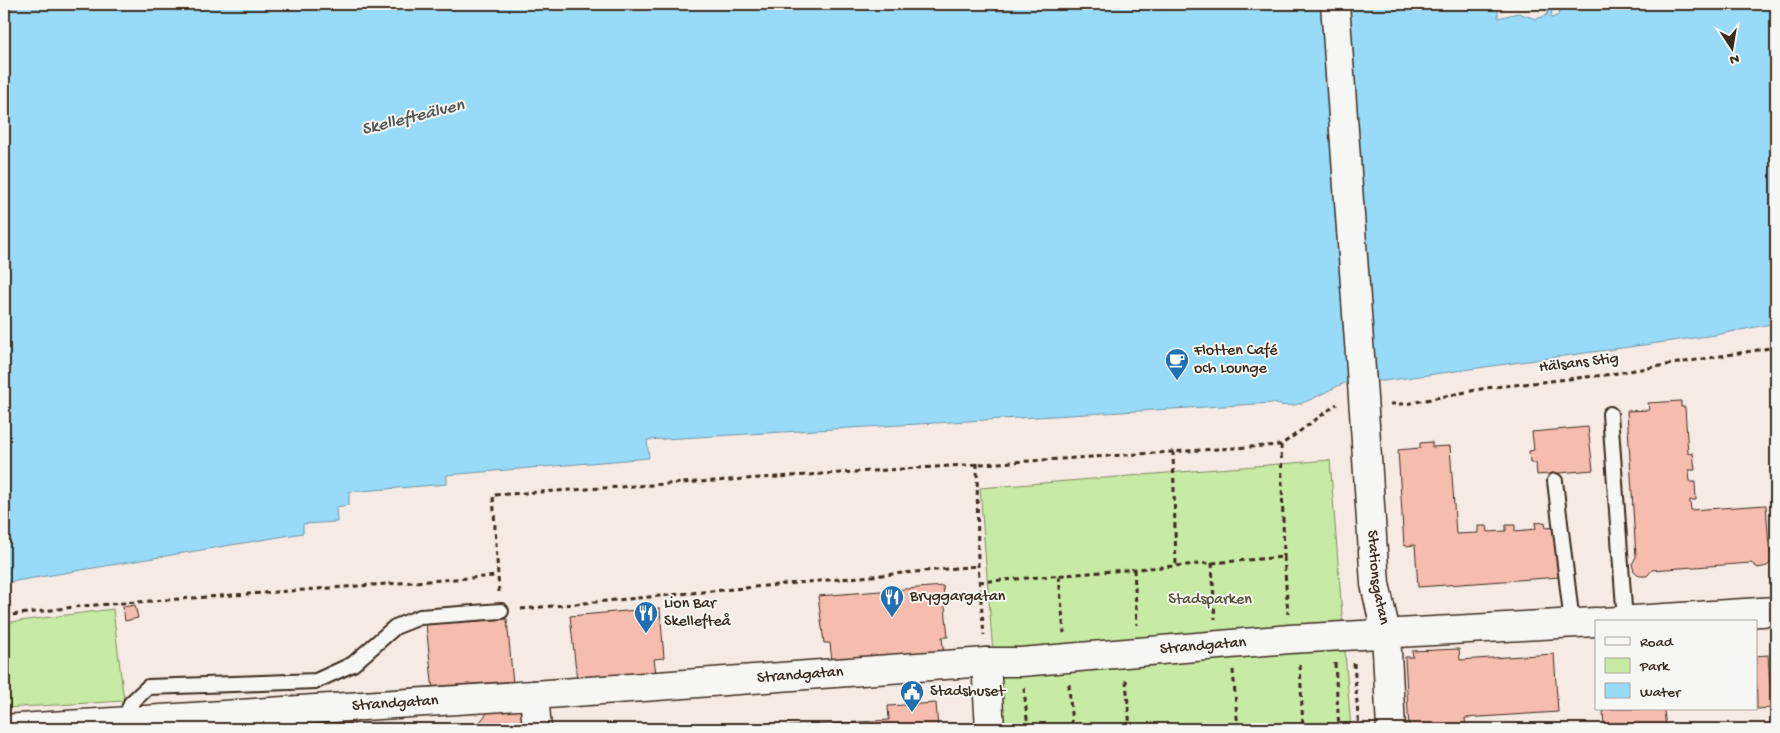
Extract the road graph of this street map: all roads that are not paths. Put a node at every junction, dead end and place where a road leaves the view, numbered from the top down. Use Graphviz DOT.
graph roads {
  1 [pos="1335,4"];
  2 [pos="1610,414"];
  3 [pos="1555,482"];
  4 [pos="501,611"];
  5 [pos="1776,611"];
  6 [pos="1614,620"];
  7 [pos="1630,620"];
  8 [pos="1584,623"];
  9 [pos="1386,633"];
  10 [pos="986,662"];
  11 [pos="534,695"];
  12 [pos="125,726"];
  13 [pos="4,729"];
  14 [pos="537,729"];
  15 [pos="990,729"];
  16 [pos="1391,729"];
  1 -- 9 [label="street, Stationsgatan, bridge"];
  2 -- 6 [label="lane"];
  3 -- 8 [label="lane"];
  4 -- 12 [label="lane"];
  5 -- 7 [label="street"];
  8 -- 9 [label="street, Strandgatan"];
  9 -- 10 [label="street, Strandgatan"];
  9 -- 16 [label="street, Stationsgatan"];
  10 -- 11 [label="street, Strandgatan"];
  10 -- 15 [label="street"];
  11 -- 12 [label="street, Strandgatan"];
  11 -- 14 [label="street"];
  12 -- 13 [label="street, Strandgatan"];
}
